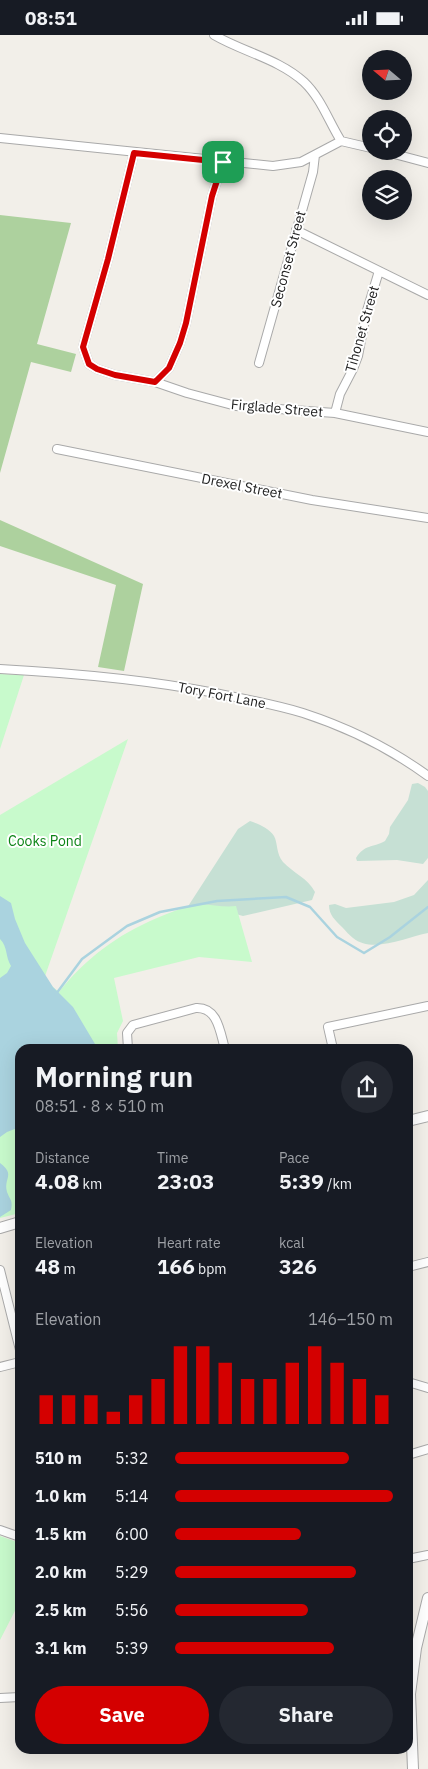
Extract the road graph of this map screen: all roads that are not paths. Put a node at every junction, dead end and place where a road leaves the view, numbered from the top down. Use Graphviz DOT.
graph roads {
  1 [pos="214,35"];
  2 [pos="0,139"];
  3 [pos="341,141"];
  4 [pos="362,146"];
  5 [pos="134,153"];
  6 [pos="315,155"];
  7 [pos="412,159"];
  8 [pos="223,162"];
  9 [pos="428,163"];
  10 [pos="296,230"];
  11 [pos="379,271"];
  12 [pos="428,295"];
  13 [pos="260,363"];
  14 [pos="155,382"];
  15 [pos="335,413"];
  16 [pos="428,432"];
  17 [pos="58,449"];
  18 [pos="428,518"];
  19 [pos="0,669"];
  20 [pos="428,776"];
  21 [pos="428,1006"];
  22 [pos="128,1044"];
  23 [pos="223,1044"];
  24 [pos="332,1044"];
  25 [pos="428,1116"];
  26 [pos="413,1120"];
  27 [pos="15,1224"];
  28 [pos="0,1228"];
  29 [pos="428,1262"];
  30 [pos="413,1266"];
  31 [pos="0,1269"];
  32 [pos="15,1330"];
  33 [pos="15,1363"];
  34 [pos="0,1367"];
  35 [pos="413,1384"];
  36 [pos="428,1388"];
  37 [pos="428,1449"];
  38 [pos="413,1454"];
  39 [pos="0,1530"];
  40 [pos="15,1535"];
  41 [pos="428,1555"];
  42 [pos="413,1558"];
  43 [pos="428,1598"];
  44 [pos="413,1668"];
  45 [pos="15,1697"];
  46 [pos="0,1698"];
  47 [pos="412,1754"];
  48 [pos="413,1769"];
  1 -- 3 [label="street"];
  2 -- 5 [label="street"];
  3 -- 4 [label="street"];
  3 -- 6 [label="street"];
  5 -- 8 [label="street"];
  5 -- 14 [label="street, Firglade Street"];
  6 -- 8 [label="street"];
  6 -- 10 [label="street, Seconset Street"];
  7 -- 9 [label="street"];
  8 -- 14 [label="street"];
  10 -- 11 [label="street"];
  10 -- 13 [label="street, Seconset Street"];
  11 -- 12 [label="street"];
  11 -- 15 [label="street, Tihonet Street"];
  14 -- 15 [label="street, Firglade Street"];
  15 -- 16 [label="street, Firglade Street"];
  17 -- 18 [label="street, Drexel Street"];
  19 -- 20 [label="street, Tory Fort Lane"];
  21 -- 24 [label="street"];
  22 -- 23 [label="street"];
  25 -- 26 [label="street"];
  27 -- 28 [label="street"];
  29 -- 30 [label="street"];
  31 -- 32 [label="street"];
  33 -- 34 [label="street"];
  35 -- 36 [label="street"];
  37 -- 38 [label="street"];
  39 -- 40 [label="street"];
  41 -- 42 [label="street"];
  43 -- 44 [label="street"];
  45 -- 46 [label="street"];
  47 -- 48 [label="street"];
}
